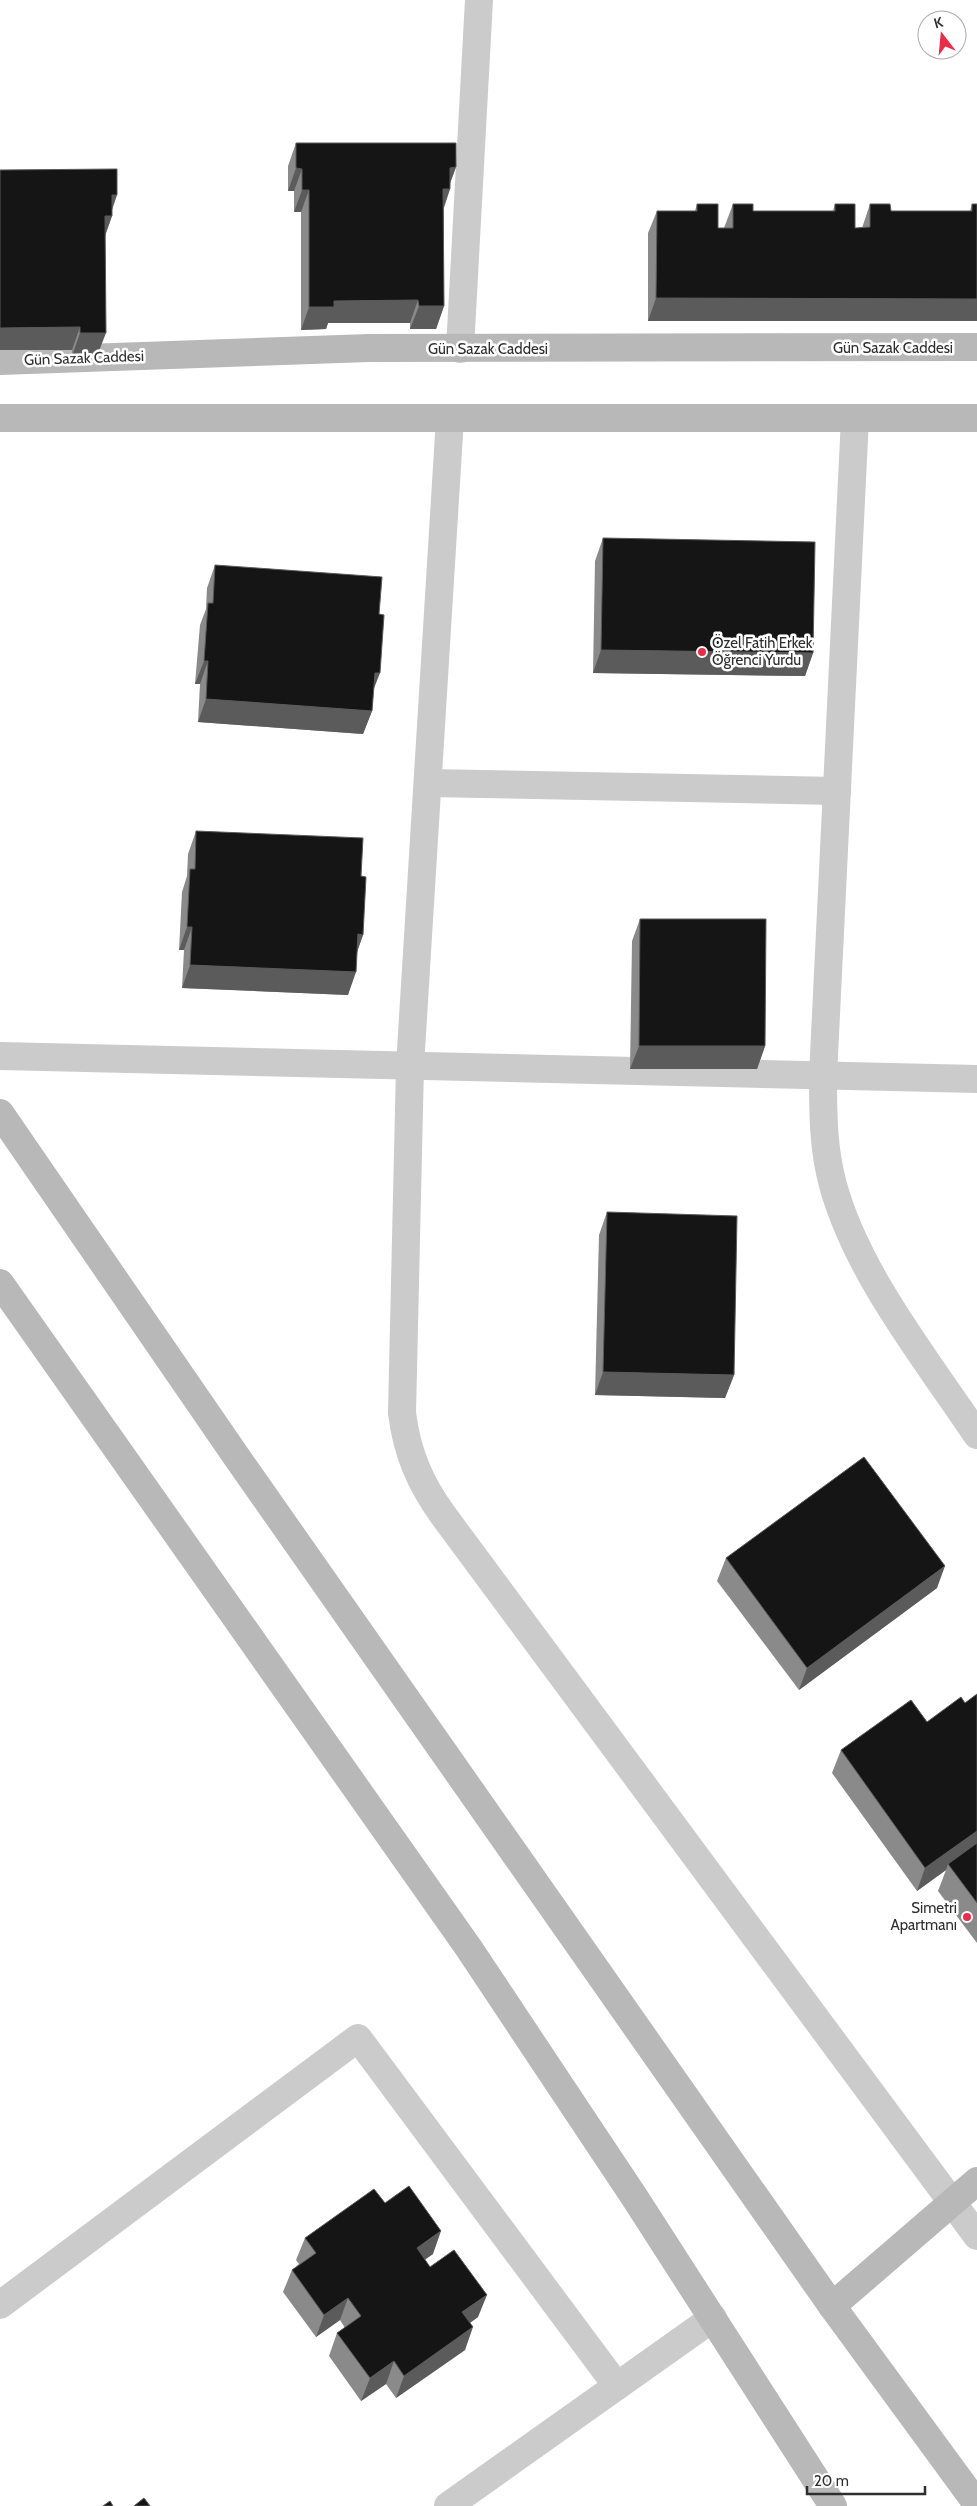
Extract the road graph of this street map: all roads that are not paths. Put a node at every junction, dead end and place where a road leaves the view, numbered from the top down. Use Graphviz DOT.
graph roads {
  1 [pos="479,0"];
  2 [pos="977,347"];
  3 [pos="460,348"];
  4 [pos="0,361"];
  5 [pos="0,418"];
  6 [pos="450,418"];
  7 [pos="855,418"];
  8 [pos="977,418"];
  9 [pos="428,783"];
  10 [pos="837,791"];
  11 [pos="0,1056"];
  12 [pos="410,1066"];
  13 [pos="824,1076"];
  14 [pos="977,1079"];
  15 [pos="0,1113"];
  16 [pos="0,1283"];
  17 [pos="977,1434"];
  18 [pos="977,2181"];
  19 [pos="953,2204"];
  20 [pos="977,2236"];
  21 [pos="0,2305"];
  22 [pos="832,2306"];
  23 [pos="713,2318"];
  24 [pos="616,2386"];
  25 [pos="977,2504"];
  26 [pos="448,2506"];
  27 [pos="834,2506"];
  1 -- 3 [label="street"];
  2 -- 3 [label="street, Gün Sazak Caddesi"];
  3 -- 4 [label="street, Gün Sazak Caddesi"];
  5 -- 6 [label="street"];
  6 -- 7 [label="street"];
  6 -- 9 [label="street"];
  7 -- 8 [label="street"];
  7 -- 10 [label="street"];
  9 -- 10 [label="street"];
  9 -- 12 [label="street"];
  10 -- 13 [label="street"];
  11 -- 12 [label="street"];
  12 -- 13 [label="street"];
  12 -- 19 [label="street"];
  13 -- 14 [label="street"];
  13 -- 17 [label="street"];
  15 -- 22 [label="street"];
  16 -- 23 [label="street"];
  18 -- 19 [label="street"];
  19 -- 20 [label="street"];
  19 -- 22 [label="street"];
  21 -- 24 [label="street"];
  22 -- 25 [label="street"];
  23 -- 24 [label="street"];
  23 -- 27 [label="street"];
  24 -- 26 [label="street"];
}
